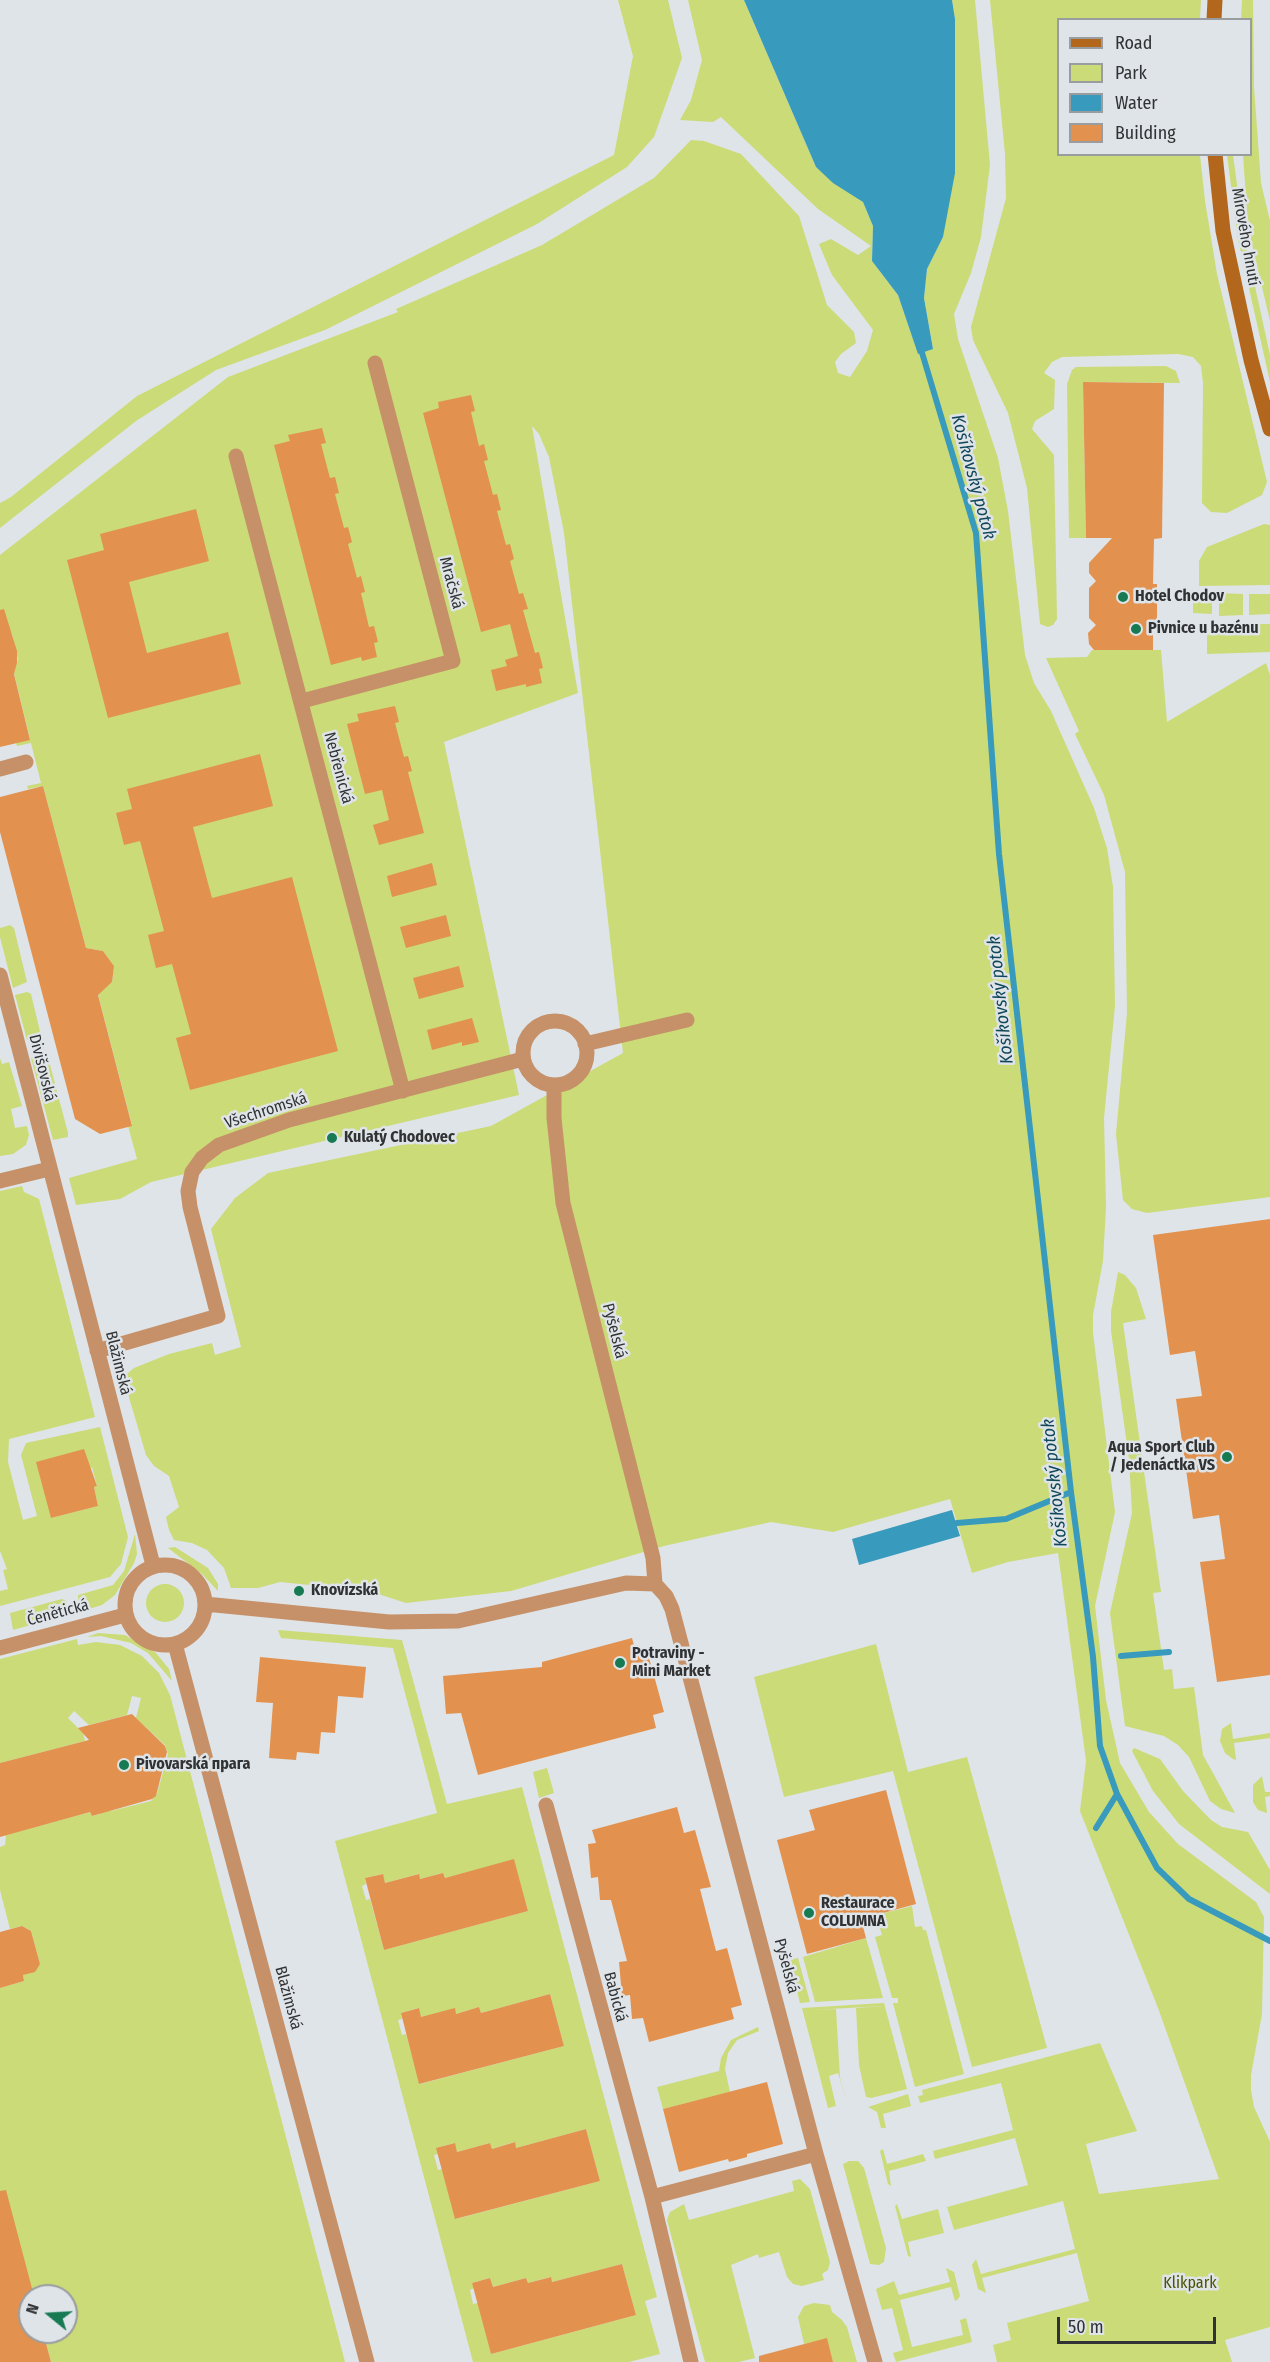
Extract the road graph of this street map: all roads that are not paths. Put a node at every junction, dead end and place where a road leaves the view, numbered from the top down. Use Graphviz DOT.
graph roads {
  1 [pos="1215,0"];
  2 [pos="1214,18"];
  3 [pos="1215,156"];
  4 [pos="375,363"];
  5 [pos="1270,429"];
  6 [pos="236,456"];
  7 [pos="302,701"];
  8 [pos="26,762"];
  9 [pos="0,769"];
  10 [pos="0,975"];
  11 [pos="687,1020"];
  12 [pos="585,1044"];
  13 [pos="523,1059"];
  14 [pos="554,1085"];
  15 [pos="403,1090"];
  16 [pos="49,1169"];
  17 [pos="0,1181"];
  18 [pos="97,1351"];
  19 [pos="153,1565"];
  20 [pos="655,1584"];
  21 [pos="205,1604"];
  22 [pos="125,1615"];
  23 [pos="175,1644"];
  24 [pos="0,1648"];
  25 [pos="546,1805"];
  26 [pos="816,2154"];
  27 [pos="652,2197"];
  28 [pos="367,2362"];
  29 [pos="692,2362"];
  30 [pos="875,2362"];
  1 -- 2 [label="main road"];
  3 -- 5 [label="main road, Mírového hnutí"];
  4 -- 7 [label="street, Mračská"];
  6 -- 7 [label="street, Nebřenická"];
  7 -- 15 [label="street, Nebřenická"];
  8 -- 9 [label="street"];
  10 -- 16 [label="street, Divišovská"];
  11 -- 12 [label="street"];
  12 -- 13 [label="street"];
  12 -- 14 [label="street"];
  13 -- 14 [label="street"];
  13 -- 15 [label="street, Všechromská"];
  14 -- 20 [label="street, Pyšelská"];
  15 -- 18 [label="street, Všechromská"];
  16 -- 17 [label="street"];
  16 -- 18 [label="street, Blažimská"];
  18 -- 19 [label="street, Blažimská"];
  19 -- 21 [label="street"];
  19 -- 22 [label="street"];
  20 -- 21 [label="street"];
  20 -- 26 [label="street, Pyšelská"];
  21 -- 23 [label="street"];
  22 -- 23 [label="street"];
  22 -- 24 [label="street, Čenětická"];
  23 -- 28 [label="street, Blažimská"];
  25 -- 27 [label="street, Babická"];
  26 -- 27 [label="street"];
  26 -- 30 [label="street, Pyšelská"];
  27 -- 29 [label="street, Babická"];
}
